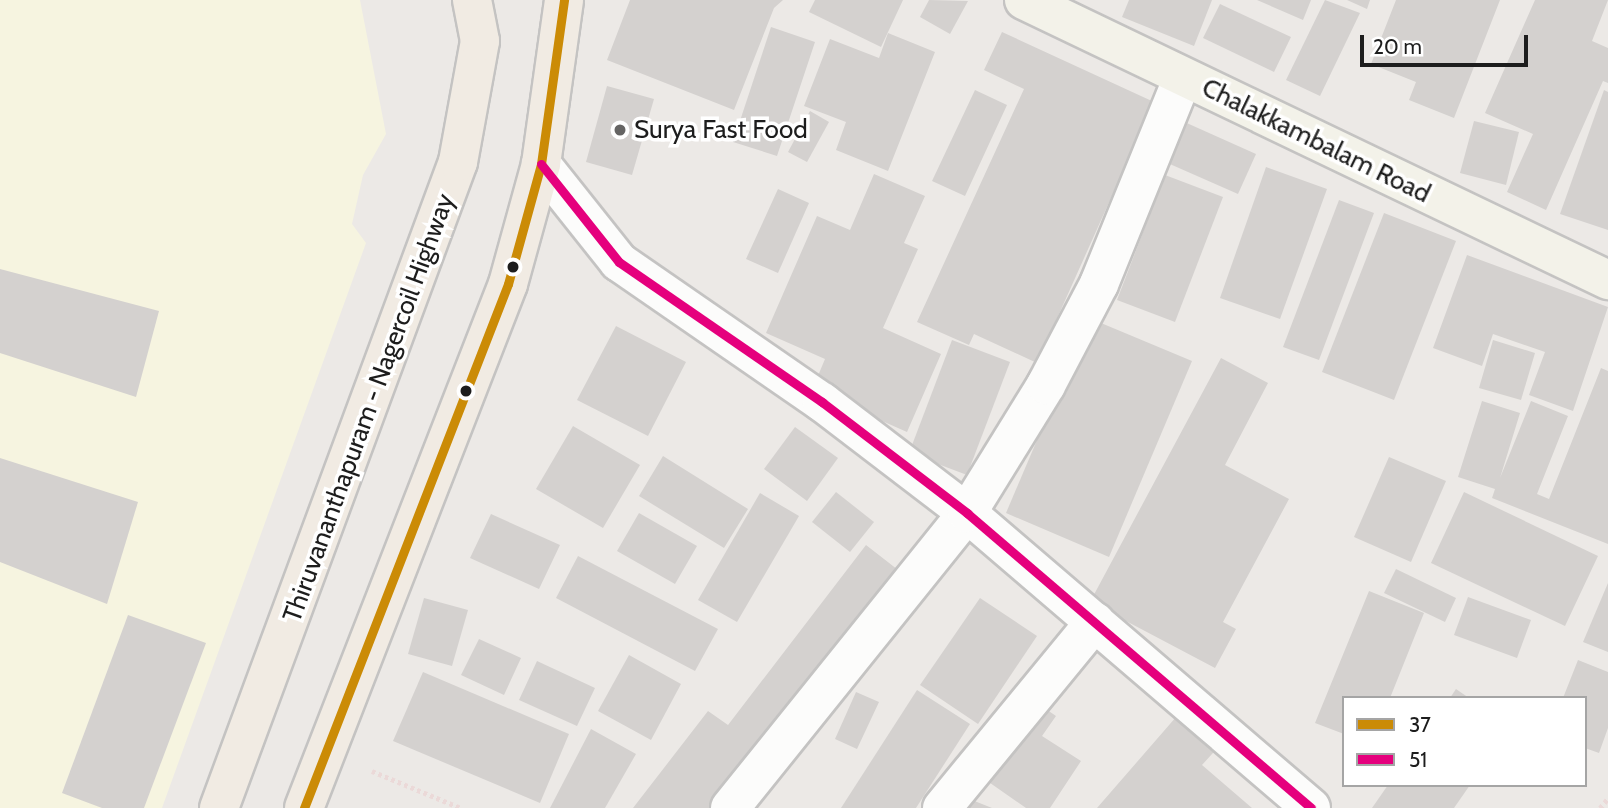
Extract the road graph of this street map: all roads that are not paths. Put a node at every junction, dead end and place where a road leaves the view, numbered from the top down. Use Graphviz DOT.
graph roads {
  1 [pos="472,0"];
  2 [pos="564,0"];
  3 [pos="1024,0"];
  4 [pos="1183,77"];
  5 [pos="541,164"];
  6 [pos="1608,280"];
  7 [pos="967,513"];
  8 [pos="1094,622"];
  9 [pos="219,808"];
  10 [pos="304,808"];
  11 [pos="730,808"];
  12 [pos="942,808"];
  13 [pos="1311,808"];
  1 -- 9 [label="main road, Thiruvananthapuram - Nagercoil Highway"];
  2 -- 5 [label="main road"];
  3 -- 4 [label="street, Chalakkambalam Road"];
  4 -- 6 [label="street, Chalakkambalam Road"];
  4 -- 7 [label="street"];
  5 -- 7 [label="street"];
  5 -- 10 [label="main road"];
  7 -- 8 [label="street"];
  7 -- 11 [label="street"];
  8 -- 12 [label="street"];
  8 -- 13 [label="street"];
}
